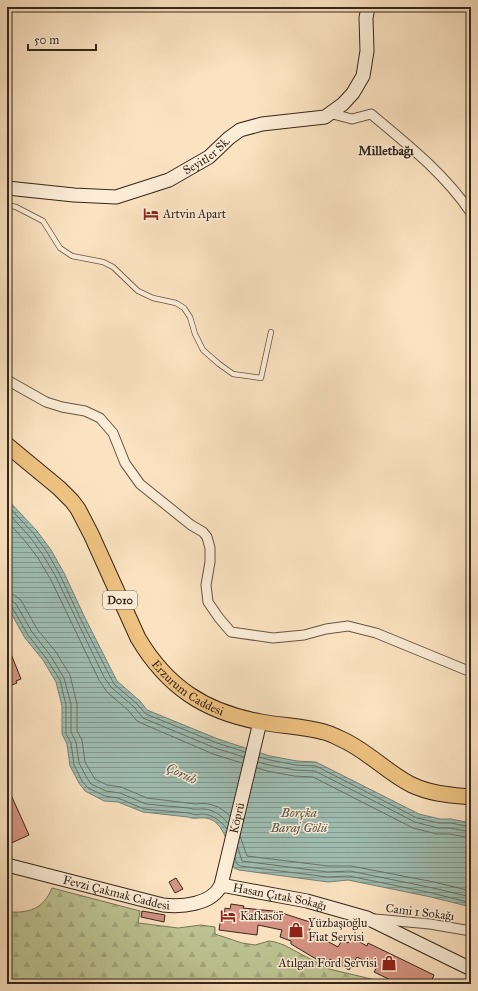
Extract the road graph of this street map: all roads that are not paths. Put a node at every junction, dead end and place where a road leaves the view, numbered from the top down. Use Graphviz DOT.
graph roads {
  1 [pos="368,7"];
  2 [pos="329,113"];
  3 [pos="7,188"];
  4 [pos="7,205"];
  5 [pos="471,213"];
  6 [pos="270,332"];
  7 [pos="7,380"];
  8 [pos="7,445"];
  9 [pos="471,672"];
  10 [pos="260,722"];
  11 [pos="471,797"];
  12 [pos="7,865"];
  13 [pos="221,885"];
  14 [pos="367,918"];
  15 [pos="471,931"];
  16 [pos="470,969"];
  1 -- 2 [label="street, Seyitler Sk."];
  2 -- 3 [label="street, Seyitler Sk."];
  2 -- 5 [label="street"];
  4 -- 6 [label="lane"];
  7 -- 9 [label="street"];
  8 -- 10 [label="main road, Erzurum Caddesi / D010"];
  10 -- 11 [label="main road, Erzurum Caddesi / D010"];
  10 -- 13 [label="street, Köprü"];
  12 -- 13 [label="street, Fevzi Çakmak Caddesi"];
  13 -- 14 [label="street, Hasan Çıtak Sokağı"];
  14 -- 15 [label="street, Cami 1 Sokağı"];
  14 -- 16 [label="street, Hasan Çıtak Sokağı"];
}
